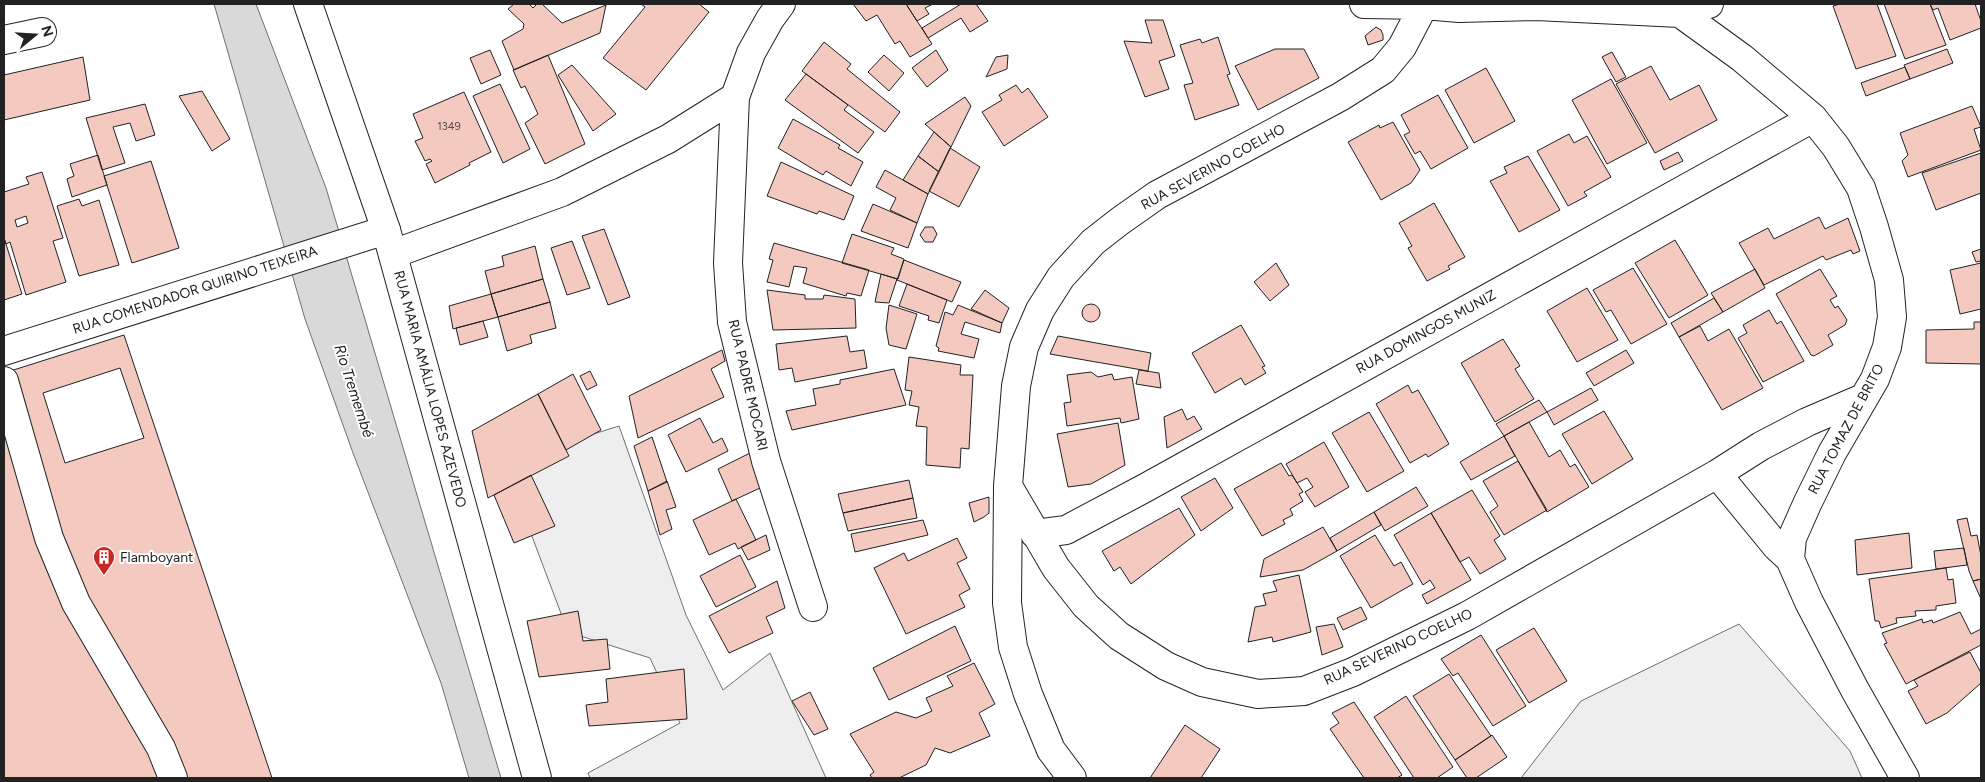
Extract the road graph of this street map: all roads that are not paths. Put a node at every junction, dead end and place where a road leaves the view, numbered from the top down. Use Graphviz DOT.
graph roads {
  1 [pos="308,4"];
  2 [pos="781,4"];
  3 [pos="1364,4"];
  4 [pos="1709,4"];
  5 [pos="1424,5"];
  6 [pos="1680,13"];
  7 [pos="42,32"];
  8 [pos="4,40"];
  9 [pos="735,96"];
  10 [pos="1813,118"];
  11 [pos="389,242"];
  12 [pos="4,351"];
  13 [pos="4,382"];
  14 [pos="1862,398"];
  15 [pos="1717,474"];
  16 [pos="1008,486"];
  17 [pos="1035,534"];
  18 [pos="1790,559"];
  19 [pos="814,607"];
  20 [pos="173,778"];
  21 [pos="537,778"];
  22 [pos="1072,778"];
  23 [pos="1905,778"];
  1 -- 11 [label="street, RUA MARIA AMÁLIA LOPES AZEVEDO"];
  2 -- 9 [label="street, RUA PADRE MOCARI"];
  3 -- 5 [label="street"];
  4 -- 6 [label="street"];
  5 -- 6 [label="street"];
  5 -- 16 [label="street, RUA SEVERINO COELHO"];
  6 -- 10 [label="street, RUA TOMAZ DE BRITO"];
  7 -- 8 [label="street"];
  9 -- 11 [label="street, RUA COMENDADOR QUIRINO TEIXEIRA"];
  9 -- 19 [label="street, RUA PADRE MOCARI"];
  10 -- 14 [label="street, RUA TOMAZ DE BRITO"];
  10 -- 17 [label="street, RUA DOMINGOS MUNIZ"];
  11 -- 12 [label="street, RUA COMENDADOR QUIRINO TEIXEIRA"];
  11 -- 21 [label="street, RUA MARIA AMÁLIA LOPES AZEVEDO"];
  13 -- 20 [label="street"];
  14 -- 15 [label="street, RUA SEVERINO COELHO"];
  14 -- 18 [label="street, RUA TOMAZ DE BRITO"];
  15 -- 17 [label="street, RUA SEVERINO COELHO"];
  15 -- 18 [label="street"];
  16 -- 17 [label="street, RUA SEVERINO COELHO"];
  16 -- 22 [label="street"];
  18 -- 23 [label="street"];
}
